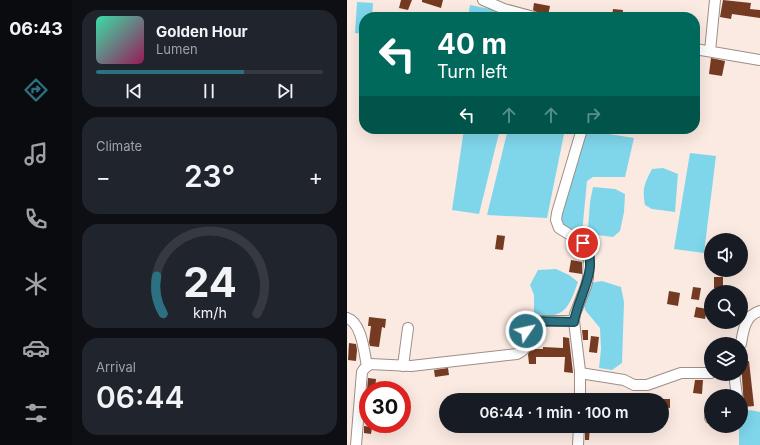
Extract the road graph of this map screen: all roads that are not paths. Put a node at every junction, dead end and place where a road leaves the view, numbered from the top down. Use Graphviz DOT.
graph roads {
  1 [pos="483,0"];
  2 [pos="715,0"];
  3 [pos="515,12"];
  4 [pos="700,50"];
  5 [pos="710,51"];
  6 [pos="760,60"];
  7 [pos="581,134"];
  8 [pos="760,311"];
  9 [pos="347,318"];
  10 [pos="574,322"];
  11 [pos="408,328"];
  12 [pos="742,337"];
  13 [pos="367,366"];
  14 [pos="403,366"];
  15 [pos="580,373"];
  16 [pos="704,373"];
  17 [pos="580,393"];
  18 [pos="579,433"];
  19 [pos="356,445"];
  20 [pos="578,445"];
  1 -- 3 [label="street"];
  2 -- 5 [label="street"];
  4 -- 5 [label="street"];
  5 -- 6 [label="street"];
  7 -- 10 [label="street"];
  8 -- 12 [label="street"];
  9 -- 13 [label="street"];
  10 -- 14 [label="street"];
  10 -- 15 [label="street"];
  11 -- 14 [label="street"];
  13 -- 14 [label="street"];
  13 -- 19 [label="street"];
  15 -- 16 [label="street"];
  15 -- 17 [label="street"];
  18 -- 20 [label="street"];
}
